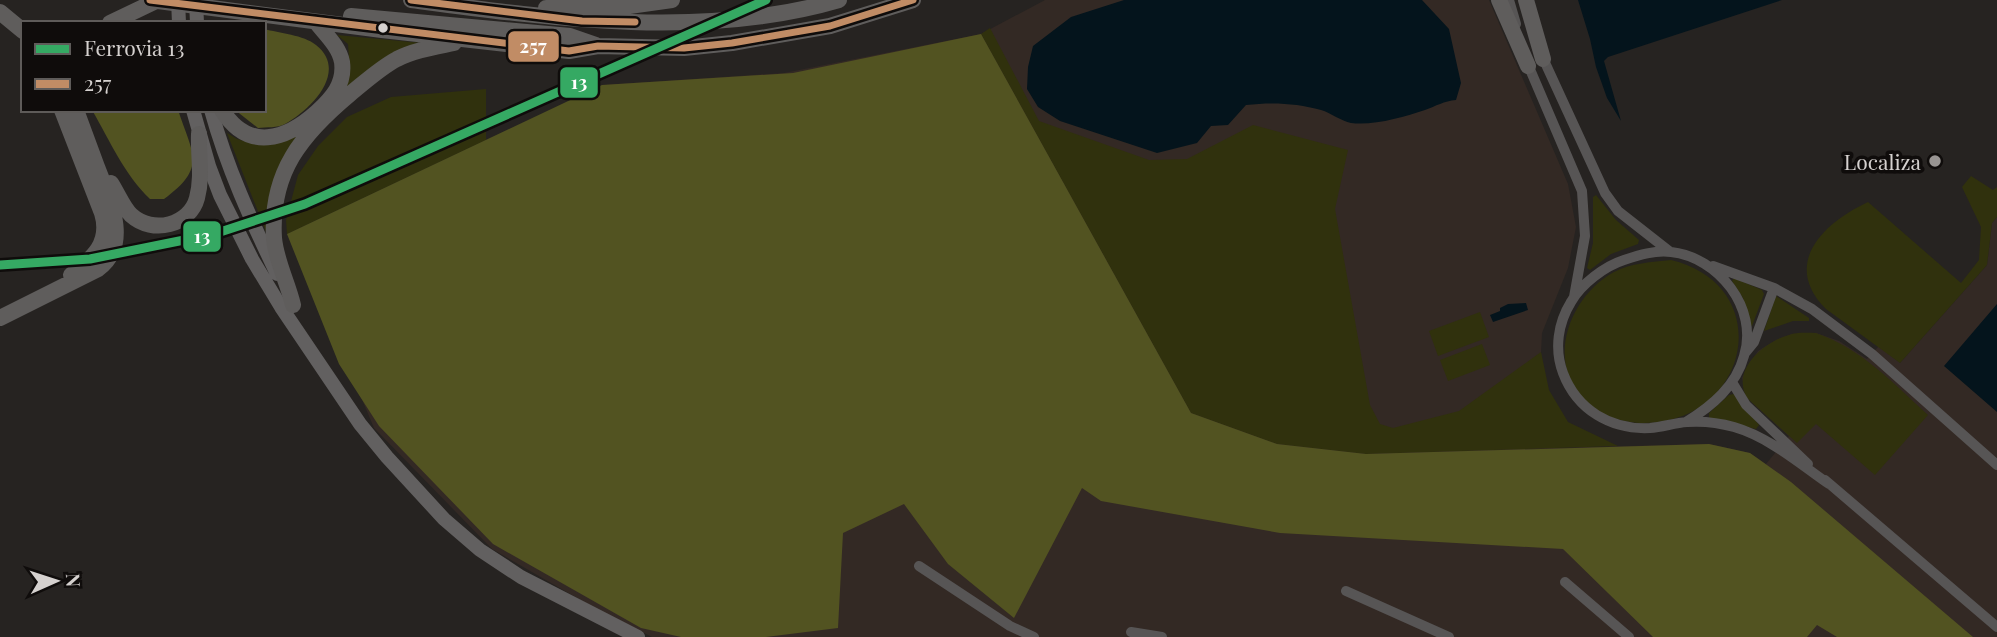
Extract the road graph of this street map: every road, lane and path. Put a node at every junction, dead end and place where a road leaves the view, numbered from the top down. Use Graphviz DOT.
graph roads {
  1 [pos="150,0"];
  2 [pos="178,0"];
  3 [pos="196,0"];
  4 [pos="411,0"];
  5 [pos="672,0"];
  6 [pos="839,0"];
  7 [pos="913,0"];
  8 [pos="1499,0"];
  9 [pos="1512,0"];
  10 [pos="1526,0"];
  11 [pos="156,1"];
  12 [pos="217,1"];
  13 [pos="491,9"];
  14 [pos="0,12"];
  15 [pos="114,21"];
  16 [pos="179,21"];
  17 [pos="197,21"];
  18 [pos="316,22"];
  19 [pos="21,29"];
  20 [pos="466,40"];
  21 [pos="598,46"];
  22 [pos="1536,62"];
  23 [pos="63,112"];
  24 [pos="77,112"];
  25 [pos="194,112"];
  26 [pos="212,112"];
  27 [pos="224,112"];
  28 [pos="199,134"];
  29 [pos="85,135"];
  30 [pos="1669,251"];
  31 [pos="1705,263"];
  32 [pos="1774,288"];
  33 [pos="51,293"];
  34 [pos="1574,297"];
  35 [pos="293,305"];
  36 [pos="0,317"];
  37 [pos="307,344"];
  38 [pos="1745,353"];
  39 [pos="1732,382"];
  40 [pos="1686,422"];
  41 [pos="1997,465"];
  42 [pos="1829,484"];
  43 [pos="919,566"];
  44 [pos="1565,582"];
  45 [pos="1346,591"];
  46 [pos="1997,627"];
  47 [pos="1131,632"];
  48 [pos="638,637"];
  49 [pos="1034,637"];
  50 [pos="1163,637"];
  51 [pos="1450,637"];
  52 [pos="1629,637"];
  1 -- 11 [label="highway"];
  2 -- 16 [label="main road, bridge"];
  3 -- 17 [label="main road, bridge"];
  4 -- 13 [label="highway"];
  5 -- 13 [label="highway"];
  6 -- 13 [label="highway"];
  7 -- 21 [label="highway"];
  8 -- 22 [label="highway"];
  9 -- 22 [label="street"];
  9 -- 22 [label="street"];
  10 -- 22 [label="highway"];
  11 -- 15 [label="highway"];
  11 -- 18 [label="highway"];
  12 -- 21 [label="highway"];
  14 -- 19 [label="highway"];
  18 -- 20 [label="highway"];
  18 -- 27 [label="highway"];
  20 -- 21 [label="highway"];
  20 -- 35 [label="highway"];
  22 -- 30 [label="street"];
  22 -- 34 [label="street"];
  23 -- 33 [label="highway"];
  24 -- 29 [label="highway"];
  25 -- 28 [label="main road"];
  26 -- 35 [label="main road"];
  28 -- 29 [label="highway"];
  28 -- 37 [label="main road"];
  29 -- 33 [label="highway"];
  30 -- 31 [label="street"];
  30 -- 34 [label="street"];
  31 -- 32 [label="street"];
  31 -- 38 [label="street"];
  32 -- 38 [label="street"];
  32 -- 41 [label="street"];
  33 -- 36 [label="highway"];
  34 -- 40 [label="street"];
  35 -- 37 [label="main road"];
  37 -- 48 [label="main road"];
  38 -- 39 [label="street"];
  39 -- 40 [label="street"];
  39 -- 42 [label="street"];
  40 -- 42 [label="street"];
  42 -- 46 [label="street"];
  43 -- 49 [label="street"];
  44 -- 52 [label="street"];
  45 -- 51 [label="street"];
  47 -- 50 [label="street"];
}
